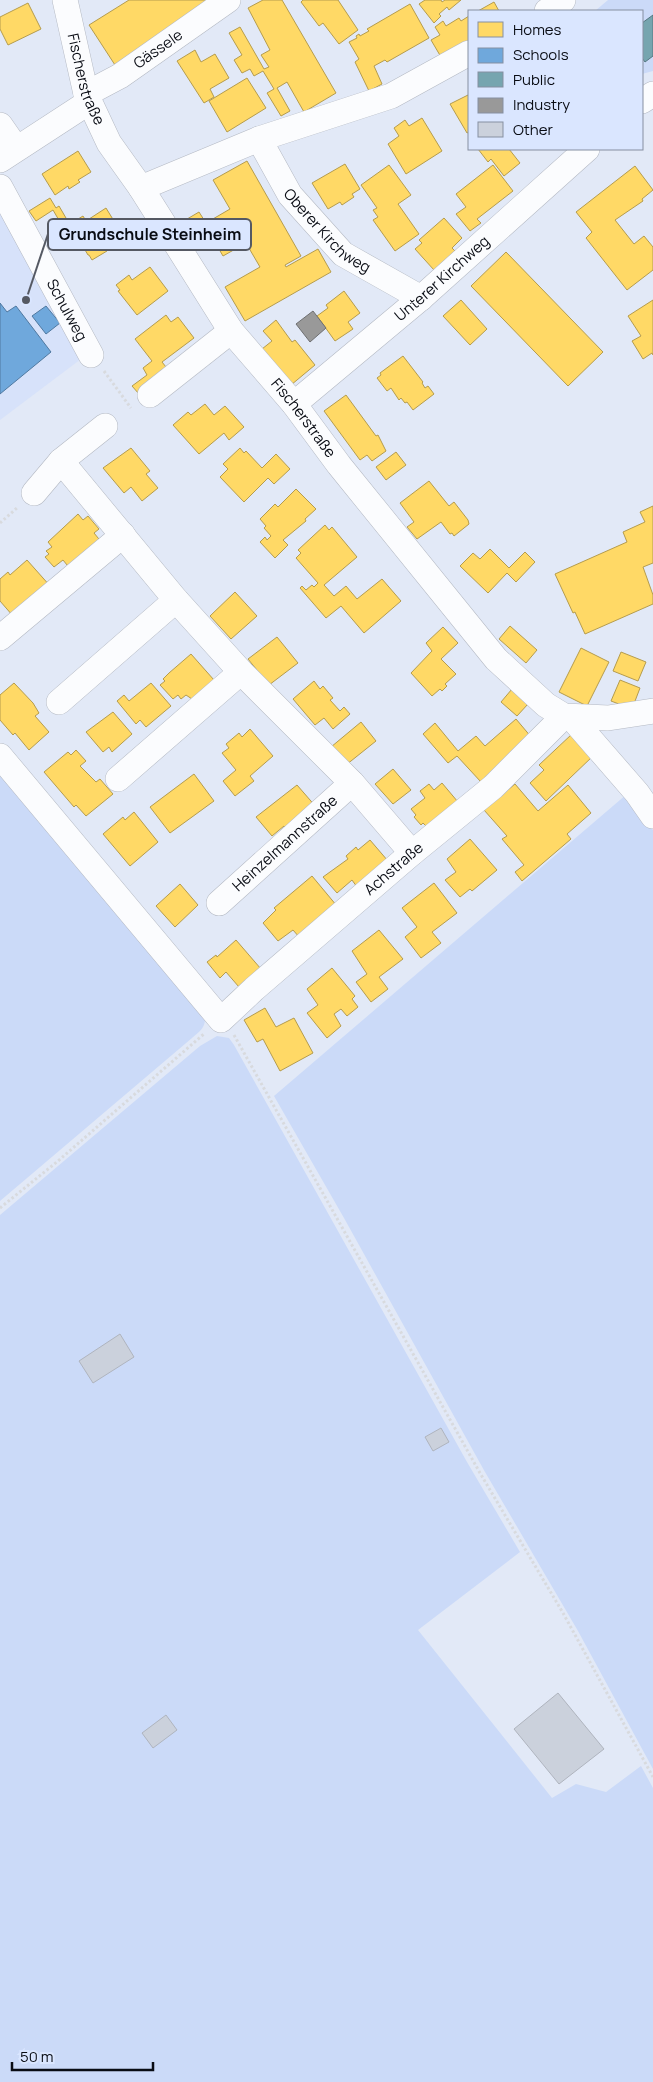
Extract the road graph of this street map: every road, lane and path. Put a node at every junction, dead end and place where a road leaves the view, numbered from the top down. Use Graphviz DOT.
graph roads {
  1 [pos="65,0"];
  2 [pos="228,0"];
  3 [pos="563,0"];
  4 [pos="548,10"];
  5 [pos="468,54"];
  6 [pos="88,98"];
  7 [pos="0,125"];
  8 [pos="259,139"];
  9 [pos="586,150"];
  10 [pos="8,154"];
  11 [pos="0,187"];
  12 [pos="141,188"];
  13 [pos="421,298"];
  14 [pos="232,331"];
  15 [pos="91,355"];
  16 [pos="141,402"];
  17 [pos="294,404"];
  18 [pos="106,426"];
  19 [pos="60,462"];
  20 [pos="34,493"];
  21 [pos="124,535"];
  22 [pos="176,600"];
  23 [pos="0,638"];
  24 [pos="241,672"];
  25 [pos="59,702"];
  26 [pos="653,711"];
  27 [pos="568,717"];
  28 [pos="0,756"];
  29 [pos="118,779"];
  30 [pos="352,784"];
  31 [pos="653,816"];
  32 [pos="412,854"];
  33 [pos="219,903"];
  34 [pos="221,1020"];
  35 [pos="0,1208"];
  36 [pos="653,1777"];
  1 -- 6 [label="street, Fischerstraße"];
  2 -- 6 [label="street, Gässele"];
  3 -- 4 [label="street"];
  5 -- 8 [label="street"];
  6 -- 10 [label="street, Gässele"];
  6 -- 12 [label="street, Fischerstraße"];
  7 -- 10 [label="street"];
  8 -- 12 [label="street"];
  8 -- 13 [label="street, Oberer Kirchweg"];
  9 -- 13 [label="street, Unterer Kirchweg"];
  11 -- 15 [label="street, Schulweg"];
  12 -- 14 [label="street, Fischerstraße"];
  13 -- 17 [label="street, Unterer Kirchweg"];
  14 -- 16 [label="street"];
  14 -- 17 [label="street, Fischerstraße"];
  15 -- 16 [label="path"];
  16 -- 18 [label="path"];
  17 -- 27 [label="street, Fischerstraße"];
  18 -- 19 [label="street"];
  19 -- 20 [label="street"];
  19 -- 21 [label="street, Heinzelmannstraße"];
  21 -- 22 [label="street, Heinzelmannstraße"];
  21 -- 23 [label="street"];
  22 -- 24 [label="street, Heinzelmannstraße"];
  22 -- 25 [label="street"];
  24 -- 29 [label="street"];
  24 -- 30 [label="street, Heinzelmannstraße"];
  26 -- 27 [label="street"];
  27 -- 31 [label="street, Fischerstraße"];
  27 -- 32 [label="street, Achstraße"];
  28 -- 34 [label="street"];
  30 -- 32 [label="street, Heinzelmannstraße"];
  30 -- 33 [label="street, Heinzelmannstraße"];
  32 -- 34 [label="street, Achstraße"];
  34 -- 35 [label="path"];
  34 -- 36 [label="path"];
}
